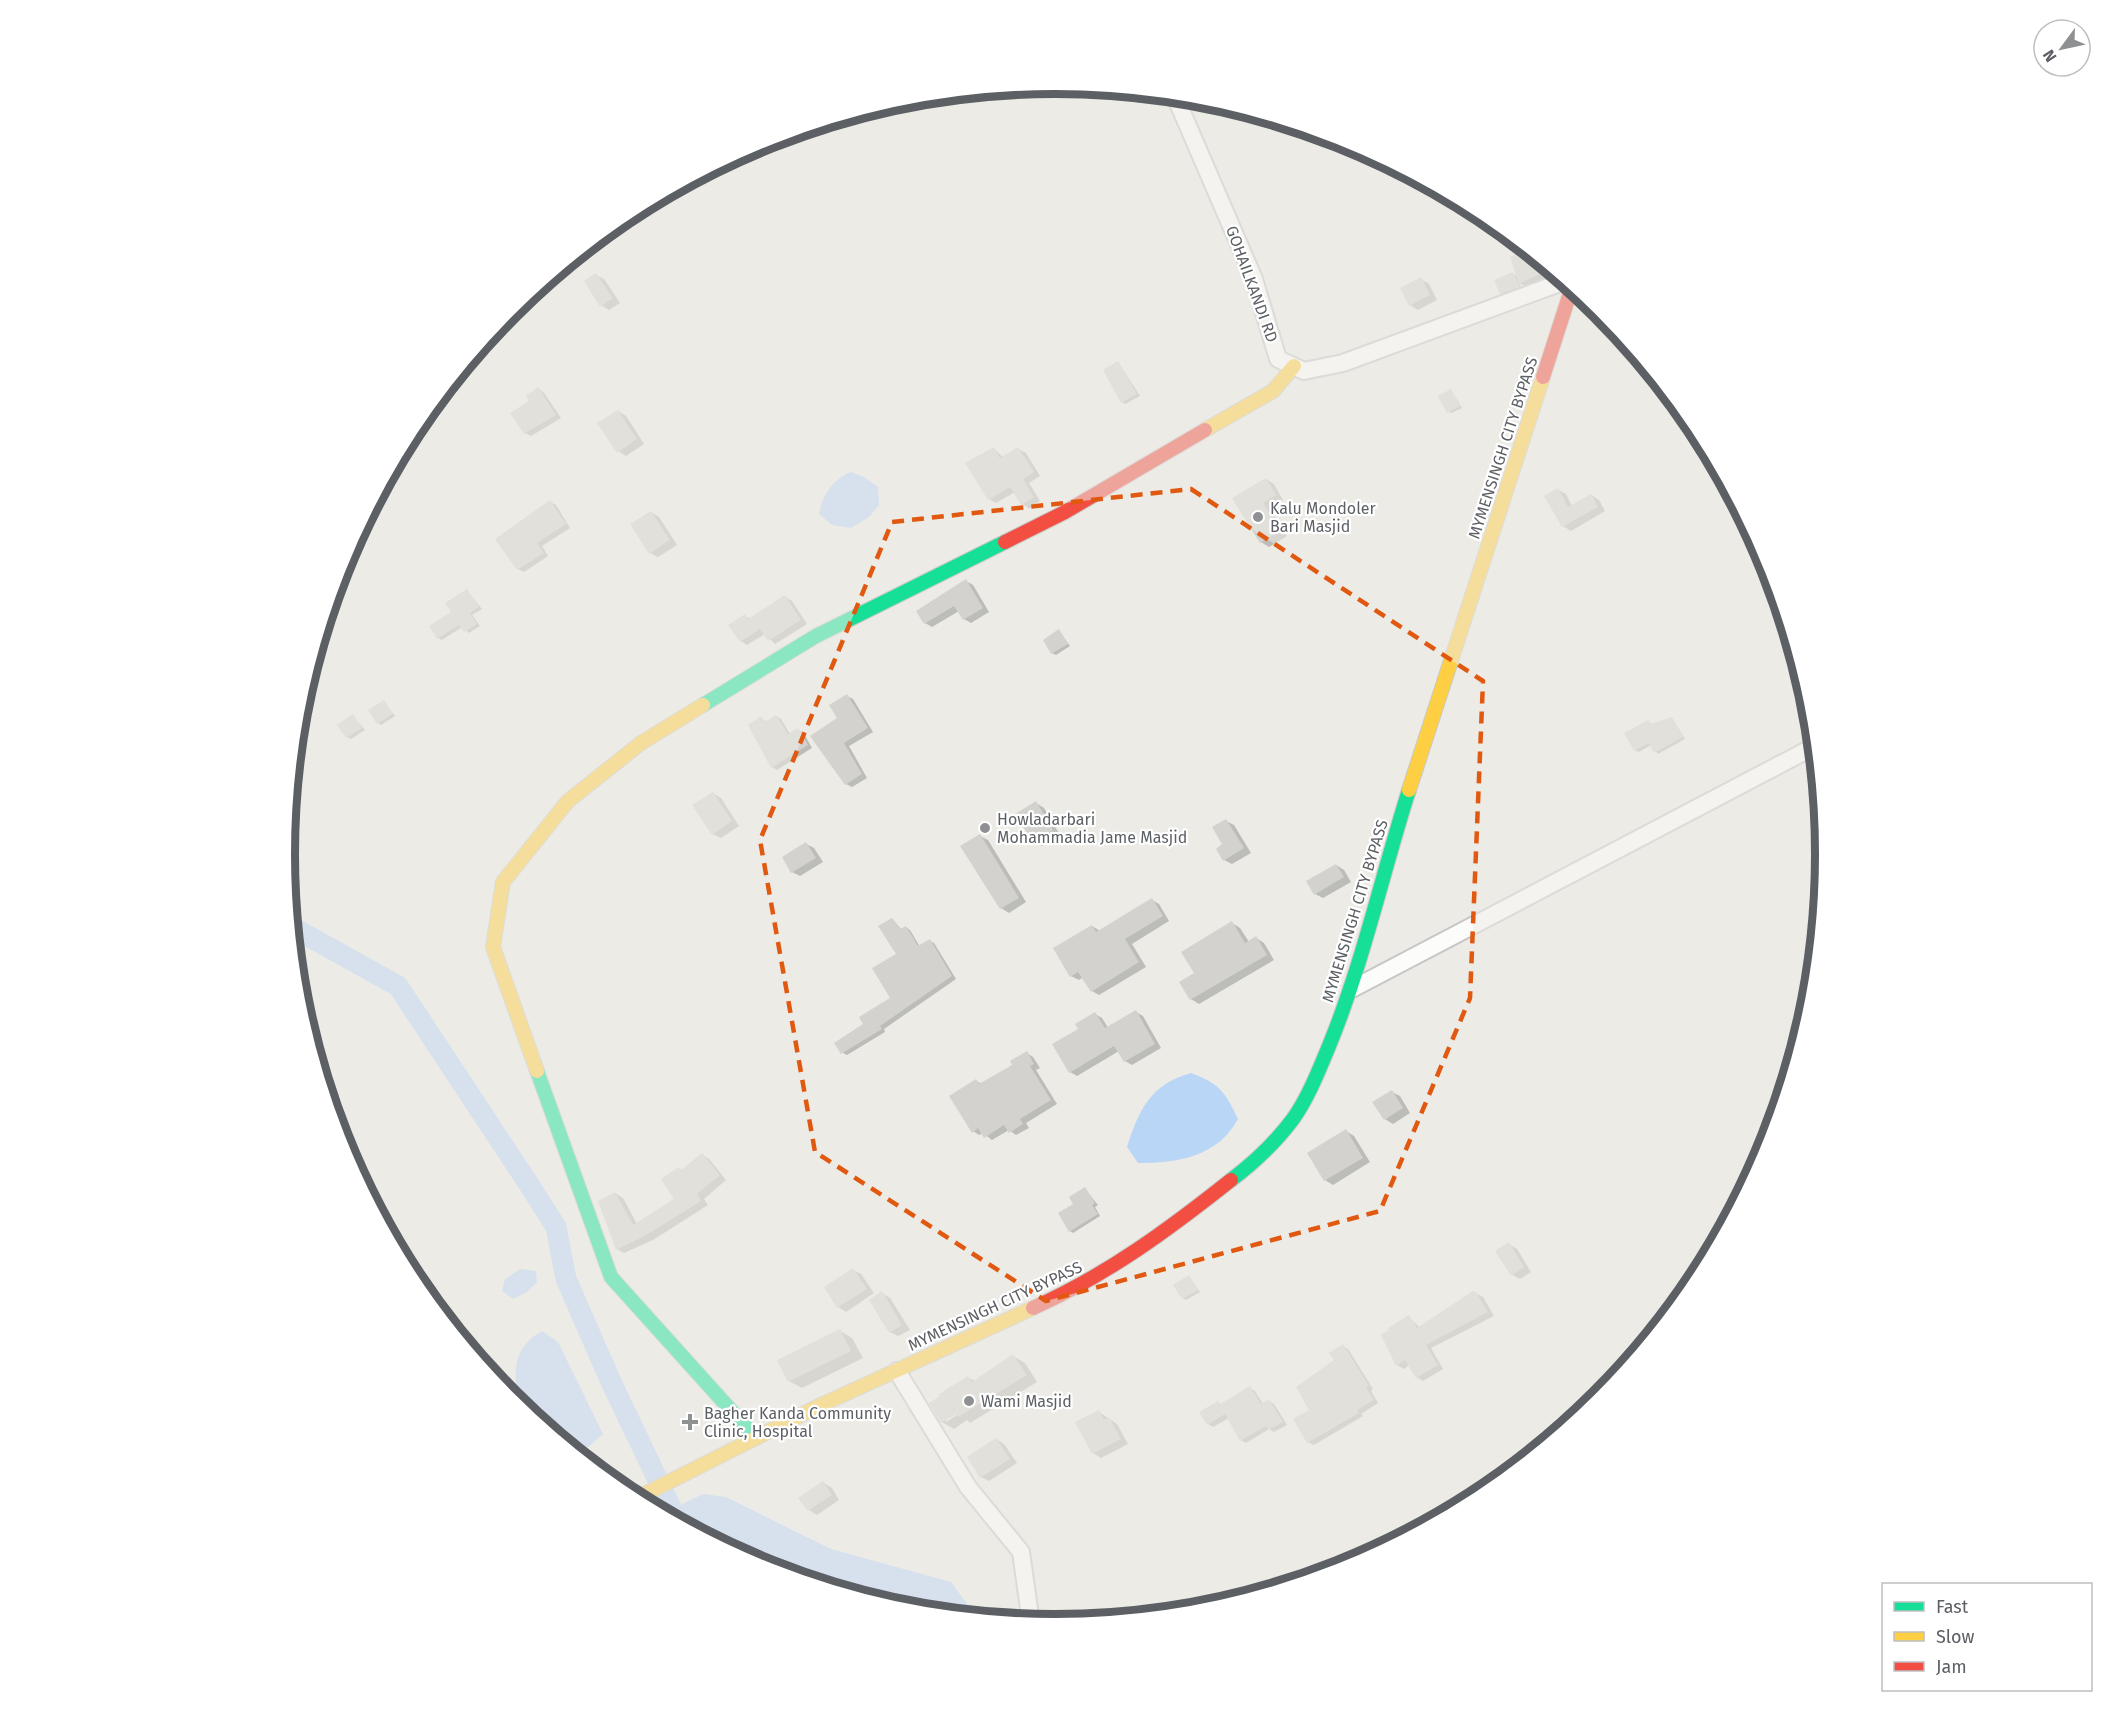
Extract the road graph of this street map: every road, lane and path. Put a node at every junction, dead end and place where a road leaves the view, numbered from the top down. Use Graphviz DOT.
graph roads {
  1 [pos="1179,105"];
  2 [pos="1557,284"];
  3 [pos="1569,296"];
  4 [pos="1294,366"];
  5 [pos="1807,750"];
  6 [pos="1352,989"];
  7 [pos="897,1371"];
  8 [pos="756,1438"];
  9 [pos="645,1494"];
  10 [pos="1030,1613"];
  1 -- 4 [label="street, GOHAILKANDI RD"];
  2 -- 4 [label="street"];
  3 -- 6 [label="main road, MYMENSINGH CITY BYPASS"];
  4 -- 8 [label="main road"];
  5 -- 6 [label="street"];
  6 -- 7 [label="main road, MYMENSINGH CITY BYPASS"];
  7 -- 8 [label="main road, MYMENSINGH CITY BYPASS"];
  7 -- 10 [label="street"];
  8 -- 9 [label="main road, MYMENSINGH CITY BYPASS"];
}
